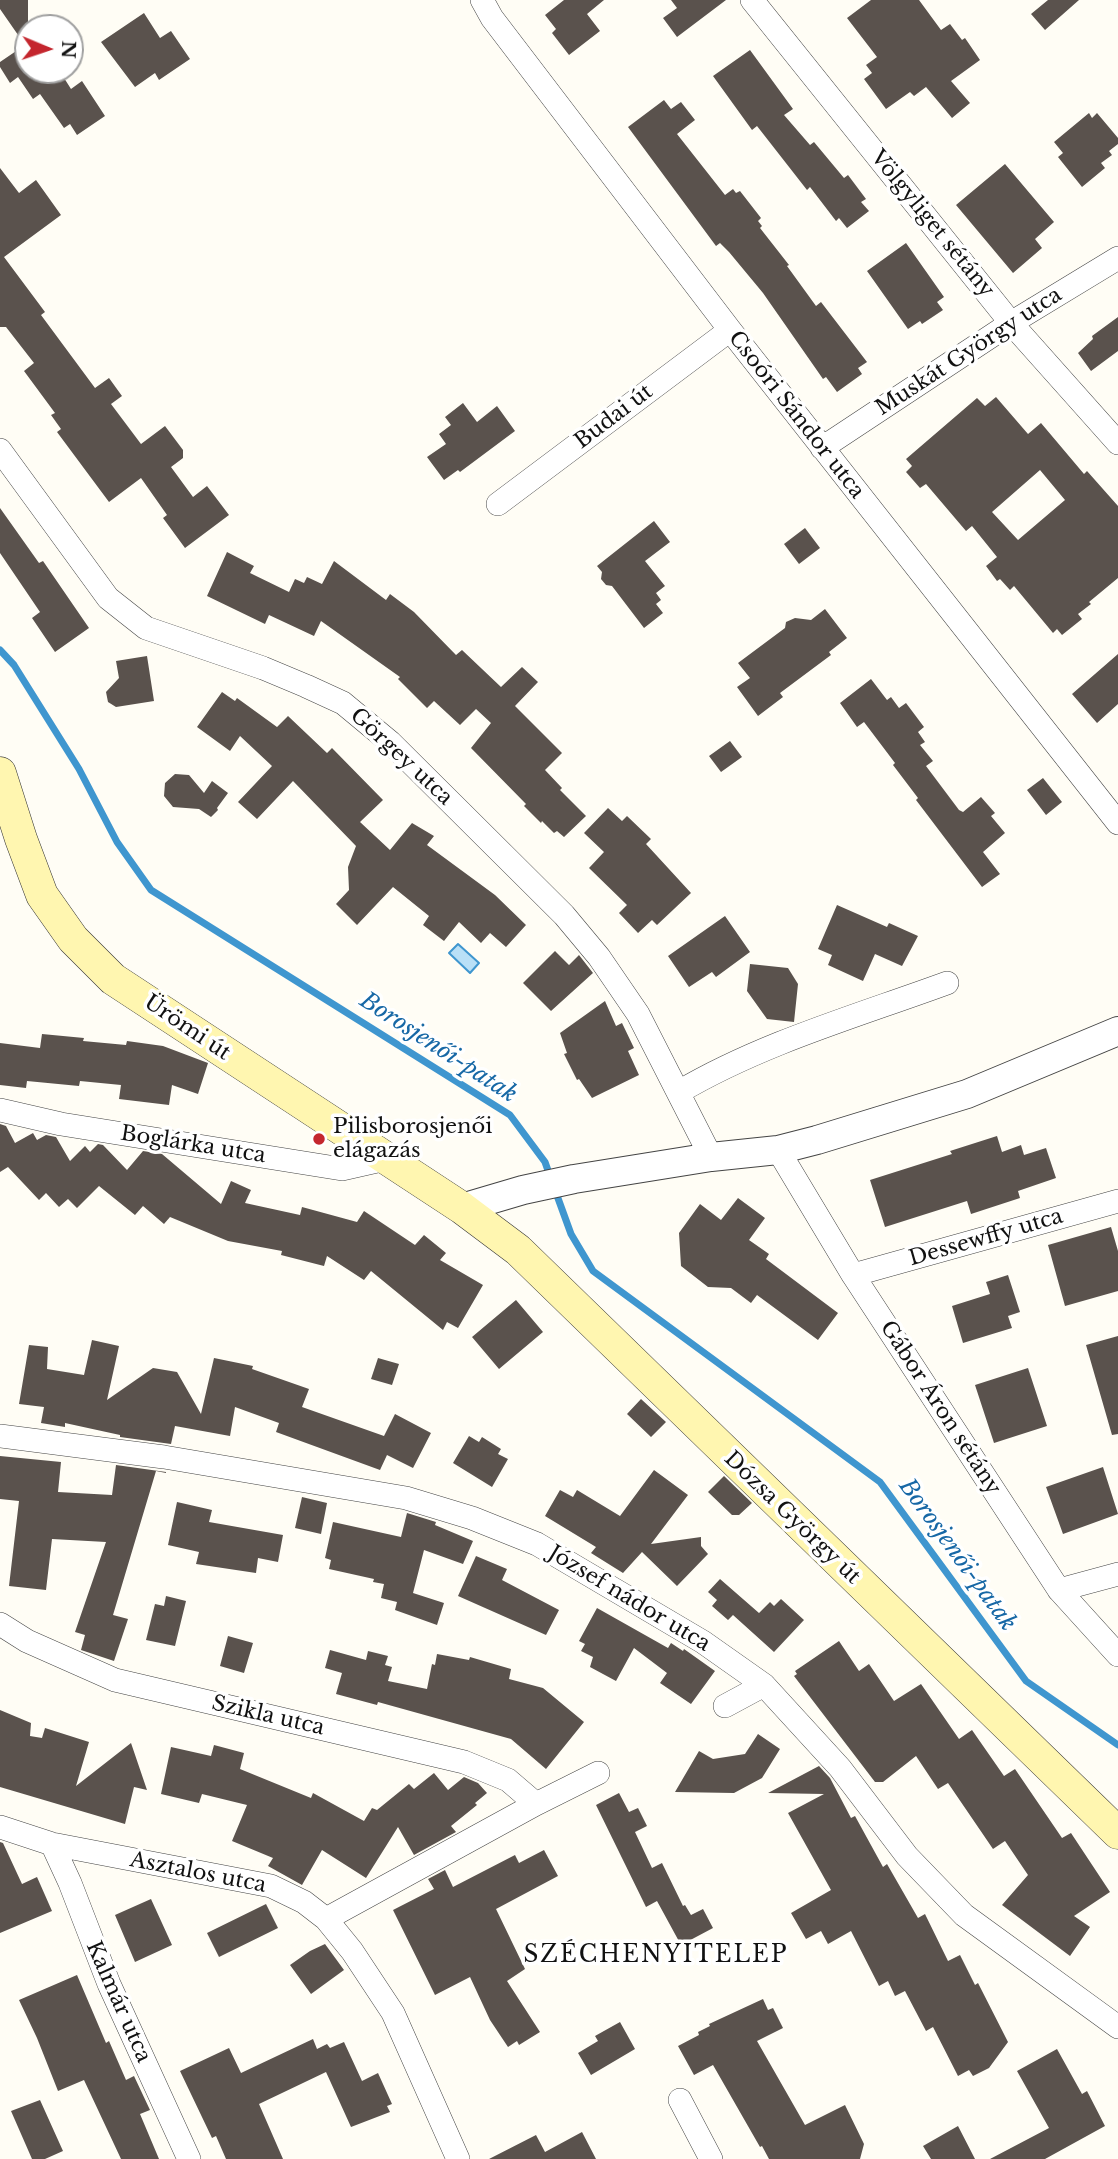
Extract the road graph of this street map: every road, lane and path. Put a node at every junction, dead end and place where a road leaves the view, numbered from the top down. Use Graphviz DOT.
graph roads {
  1 [pos="482,0"];
  2 [pos="752,0"];
  3 [pos="1118,258"];
  4 [pos="1011,323"];
  5 [pos="730,330"];
  6 [pos="1118,443"];
  7 [pos="822,448"];
  8 [pos="0,450"];
  9 [pos="498,504"];
  10 [pos="0,773"];
  11 [pos="1118,823"];
  12 [pos="947,983"];
  13 [pos="1118,1031"];
  14 [pos="679,1092"];
  15 [pos="0,1110"];
  16 [pos="778,1150"];
  17 [pos="711,1157"];
  18 [pos="386,1159"];
  19 [pos="1118,1201"];
  20 [pos="462,1208"];
  21 [pos="853,1275"];
  22 [pos="0,1436"];
  23 [pos="1118,1574"];
  24 [pos="1059,1590"];
  25 [pos="0,1624"];
  26 [pos="1118,1655"];
  27 [pos="764,1685"];
  28 [pos="724,1706"];
  29 [pos="597,1773"];
  30 [pos="536,1804"];
  31 [pos="0,1827"];
  32 [pos="1118,1833"];
  33 [pos="52,1844"];
  34 [pos="326,1919"];
  35 [pos="1118,2028"];
  36 [pos="680,2100"];
  37 [pos="189,2159"];
  38 [pos="458,2159"];
  39 [pos="711,2159"];
  1 -- 5 [label="street, Csoóri Sándor utca"];
  2 -- 4 [label="street, Völgyliget sétány"];
  3 -- 4 [label="street, Muskát György utca"];
  4 -- 6 [label="street, Völgyliget sétány"];
  4 -- 7 [label="street, Muskát György utca"];
  5 -- 7 [label="street, Csoóri Sándor utca"];
  5 -- 9 [label="street, Budai út"];
  7 -- 11 [label="street, Csoóri Sándor utca"];
  8 -- 14 [label="street, Görgey utca"];
  10 -- 18 [label="main road, Ürömi út"];
  12 -- 14 [label="street"];
  13 -- 16 [label="street"];
  14 -- 17 [label="street, Görgey utca"];
  15 -- 18 [label="street, Boglárka utca"];
  16 -- 17 [label="street"];
  16 -- 21 [label="street, Gábor Áron sétány"];
  17 -- 20 [label="street"];
  18 -- 20 [label="main road, Ürömi út"];
  19 -- 21 [label="street, Dessewffy utca"];
  20 -- 32 [label="main road, Dózsa György út"];
  21 -- 24 [label="street, Gábor Áron sétány"];
  22 -- 27 [label="street, József nádor utca"];
  23 -- 24 [label="street"];
  24 -- 26 [label="street, Gábor Áron sétány"];
  25 -- 30 [label="street, Szikla utca"];
  27 -- 28 [label="street"];
  27 -- 35 [label="street, József nádor utca"];
  29 -- 30 [label="street"];
  30 -- 34 [label="street"];
  31 -- 33 [label="street, Asztalos utca"];
  33 -- 34 [label="street, Asztalos utca"];
  33 -- 37 [label="street, Kalmár utca"];
  34 -- 38 [label="street, Asztalos utca"];
  36 -- 39 [label="street"];
}
